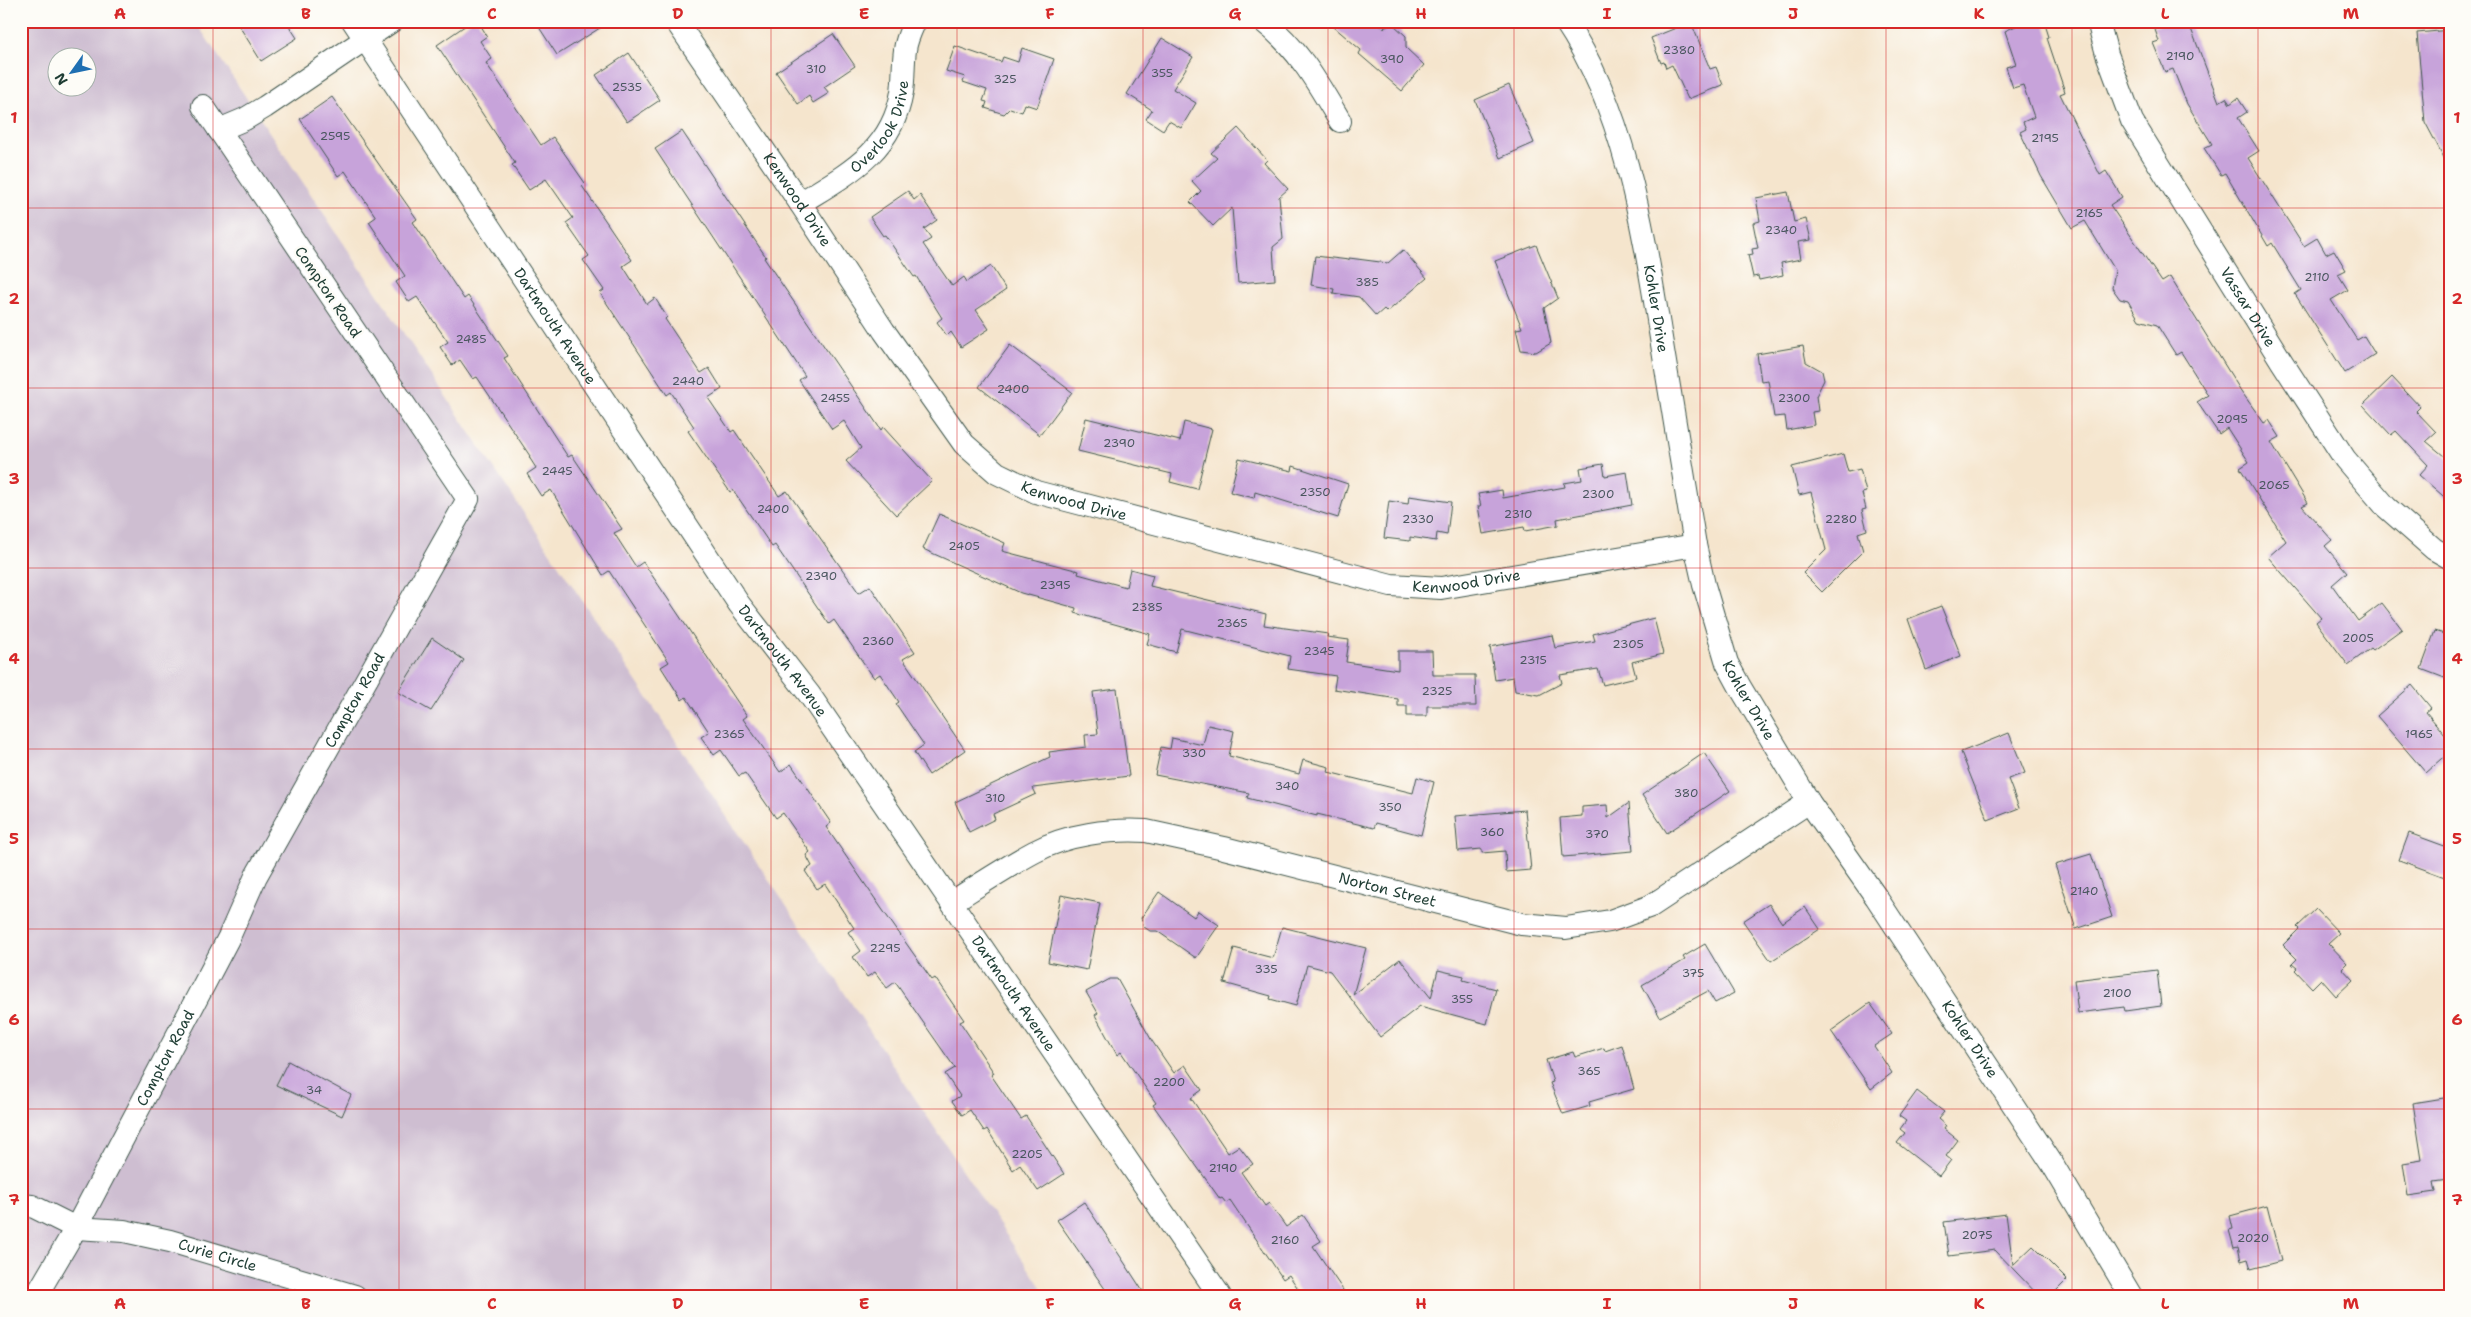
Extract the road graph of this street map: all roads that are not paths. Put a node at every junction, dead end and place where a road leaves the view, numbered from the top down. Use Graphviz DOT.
graph roads {
  1 [pos="353,21"];
  2 [pos="392,21"];
  3 [pos="676,21"];
  4 [pos="915,21"];
  5 [pos="1263,21"];
  6 [pos="1566,21"];
  7 [pos="2098,21"];
  8 [pos="366,40"];
  9 [pos="203,106"];
  10 [pos="1340,121"];
  11 [pos="219,130"];
  12 [pos="800,203"];
  13 [pos="1695,545"];
  14 [pos="2450,558"];
  15 [pos="1810,802"];
  16 [pos="952,902"];
  17 [pos="21,1205"];
  18 [pos="76,1228"];
  19 [pos="36,1296"];
  20 [pos="355,1296"];
  21 [pos="1220,1296"];
  22 [pos="2131,1296"];
  1 -- 8 [label="street, Dartmouth Avenue"];
  2 -- 8 [label="street"];
  3 -- 12 [label="street, Kenwood Drive"];
  4 -- 12 [label="street, Overlook Drive"];
  5 -- 10 [label="street"];
  6 -- 13 [label="street, Kohler Drive"];
  7 -- 14 [label="street, Vassar Drive"];
  8 -- 11 [label="street"];
  8 -- 16 [label="street, Dartmouth Avenue"];
  9 -- 11 [label="street, Compton Road"];
  11 -- 18 [label="street, Compton Road"];
  12 -- 13 [label="street, Kenwood Drive"];
  13 -- 15 [label="street, Kohler Drive"];
  15 -- 16 [label="street, Norton Street"];
  15 -- 22 [label="street, Kohler Drive"];
  16 -- 21 [label="street, Dartmouth Avenue"];
  17 -- 18 [label="street"];
  18 -- 19 [label="street, Compton Road"];
  18 -- 20 [label="street, Curie Circle"];
}
